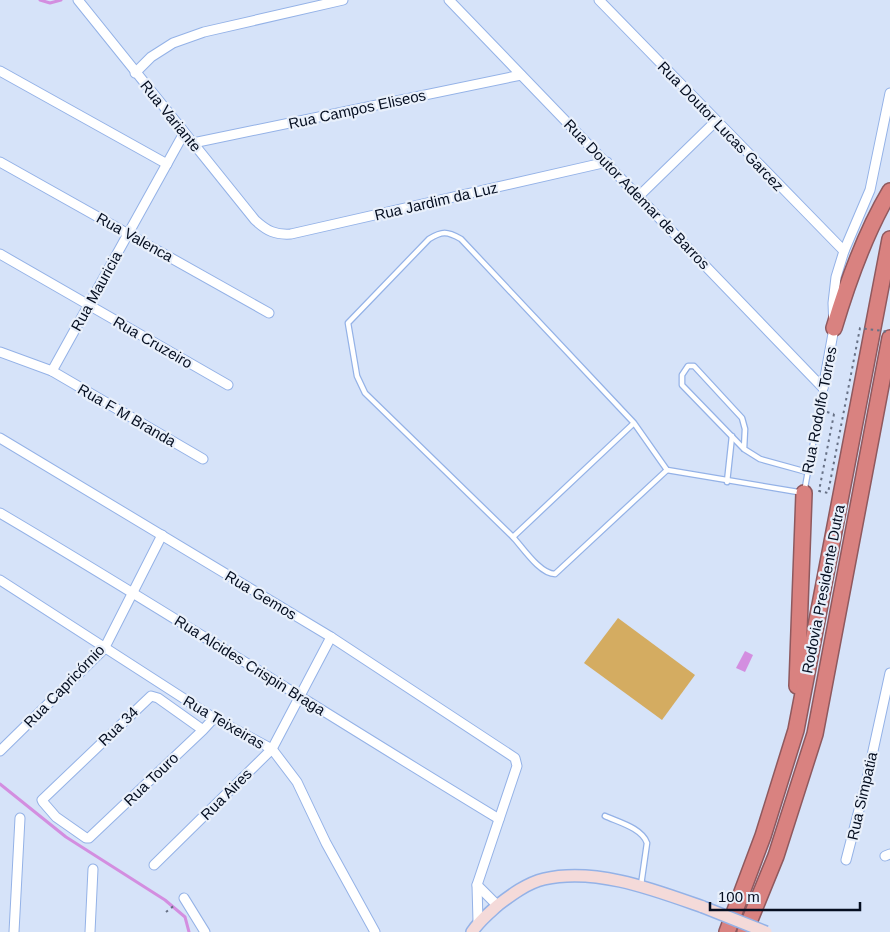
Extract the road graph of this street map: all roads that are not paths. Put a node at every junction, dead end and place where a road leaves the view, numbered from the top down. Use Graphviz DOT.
graph roads {
  1 [pos="78,0"];
  2 [pos="343,0"];
  3 [pos="450,0"];
  4 [pos="598,0"];
  5 [pos="0,71"];
  6 [pos="135,73"];
  7 [pos="521,75"];
  8 [pos="890,93"];
  9 [pos="715,122"];
  10 [pos="184,133"];
  11 [pos="193,143"];
  12 [pos="0,162"];
  13 [pos="607,162"];
  14 [pos="167,164"];
  15 [pos="890,191"];
  16 [pos="639,196"];
  17 [pos="266,230"];
  18 [pos="129,233"];
  19 [pos="890,239"];
  20 [pos="844,251"];
  21 [pos="0,254"];
  22 [pos="89,305"];
  23 [pos="269,313"];
  24 [pos="834,328"];
  25 [pos="890,338"];
  26 [pos="0,352"];
  27 [pos="890,364"];
  28 [pos="52,371"];
  29 [pos="228,385"];
  30 [pos="823,388"];
  31 [pos="877,407"];
  32 [pos="634,423"];
  33 [pos="732,436"];
  34 [pos="0,438"];
  35 [pos="744,449"];
  36 [pos="203,460"];
  37 [pos="667,470"];
  38 [pos="807,472"];
  39 [pos="728,482"];
  40 [pos="804,493"];
  41 [pos="0,513"];
  42 [pos="162,536"];
  43 [pos="513,538"];
  44 [pos="0,580"];
  45 [pos="132,591"];
  46 [pos="331,637"];
  47 [pos="104,649"];
  48 [pos="890,673"];
  49 [pos="300,697"];
  50 [pos="214,718"];
  51 [pos="203,730"];
  52 [pos="796,730"];
  53 [pos="272,749"];
  54 [pos="0,752"];
  55 [pos="605,816"];
  56 [pos="20,818"];
  57 [pos="499,819"];
  58 [pos="87,839"];
  59 [pos="846,860"];
  60 [pos="154,865"];
  61 [pos="92,869"];
  62 [pos="477,885"];
  63 [pos="641,885"];
  64 [pos="184,898"];
  65 [pos="498,906"];
  66 [pos="478,922"];
  67 [pos="727,930"];
  68 [pos="14,932"];
  69 [pos="90,932"];
  70 [pos="204,932"];
  71 [pos="375,932"];
  72 [pos="472,932"];
  73 [pos="745,932"];
  74 [pos="766,932"];
  1 -- 6 [label="street, Rua Variante"];
  2 -- 6 [label="street"];
  3 -- 7 [label="street, Rua Doutor Ademar de Barros"];
  4 -- 9 [label="street, Rua Doutor Lucas Garcez"];
  5 -- 14 [label="street"];
  6 -- 10 [label="street, Rua Variante"];
  7 -- 11 [label="street, Rua Campos Eliseos"];
  7 -- 13 [label="street, Rua Doutor Ademar de Barros"];
  8 -- 20 [label="street, Rua Rodolfo Torres"];
  9 -- 16 [label="street"];
  9 -- 20 [label="street, Rua Doutor Lucas Garcez"];
  10 -- 11 [label="street, Rua Variante"];
  10 -- 14 [label="street, Rua Mauricia"];
  11 -- 17 [label="street, Rua Variante"];
  12 -- 18 [label="street, Rua Valenca"];
  13 -- 16 [label="street, Rua Doutor Ademar de Barros"];
  13 -- 17 [label="street, Rua Jardim da Luz"];
  14 -- 18 [label="street, Rua Mauricia"];
  15 -- 24 [label="highway"];
  16 -- 30 [label="street, Rua Doutor Ademar de Barros"];
  18 -- 22 [label="street, Rua Mauricia"];
  18 -- 23 [label="street, Rua Valenca"];
  19 -- 52 [label="highway, Rodovia Presidente Dutra"];
  20 -- 24 [label="street, Rua Rodolfo Torres"];
  21 -- 22 [label="street, Rua Cruzeiro"];
  22 -- 28 [label="street, Rua Mauricia"];
  22 -- 29 [label="street, Rua Cruzeiro"];
  24 -- 30 [label="street, Rua Rodolfo Torres"];
  25 -- 31 [label="highway, Rodovia Presidente Dutra"];
  26 -- 28 [label="street, Rua F M Branda"];
  27 -- 31 [label="highway"];
  28 -- 36 [label="street, Rua F M Branda"];
  30 -- 38 [label="lane, Rua Rodolfo Torres"];
  31 -- 73 [label="highway, Rodovia Presidente Dutra"];
  32 -- 37 [label="lane"];
  32 -- 43 [label="lane"];
  32 -- 43 [label="lane"];
  33 -- 35 [label="lane"];
  33 -- 35 [label="lane"];
  33 -- 39 [label="lane"];
  34 -- 42 [label="street, Rua Gemos"];
  35 -- 38 [label="lane"];
  37 -- 39 [label="lane"];
  37 -- 43 [label="lane"];
  38 -- 40 [label="lane, Rua Rodolfo Torres"];
  39 -- 40 [label="lane"];
  40 -- 52 [label="highway"];
  41 -- 45 [label="street, Rua Alcides Crispin Braga"];
  42 -- 45 [label="street, Rua Capricórnio"];
  42 -- 46 [label="street, Rua Gemos"];
  44 -- 47 [label="street, Rua Teixeiras"];
  45 -- 47 [label="street, Rua Capricórnio"];
  45 -- 49 [label="street, Rua Alcides Crispin Braga"];
  46 -- 49 [label="street, Rua Aires"];
  46 -- 57 [label="street, Rua Gemos"];
  47 -- 50 [label="street, Rua Teixeiras"];
  47 -- 54 [label="street, Rua Capricórnio"];
  48 -- 59 [label="street, Rua Simpatia"];
  49 -- 53 [label="street, Rua Aires"];
  49 -- 57 [label="street, Rua Alcides Crispin Braga"];
  50 -- 51 [label="street, Rua Touro"];
  50 -- 53 [label="street, Rua Teixeiras"];
  51 -- 58 [label="street, Rua Touro"];
  51 -- 58 [label="street, Rua 34"];
  52 -- 67 [label="highway, Rodovia Presidente Dutra"];
  53 -- 60 [label="street, Rua Aires"];
  53 -- 71 [label="street, Rua Teixeiras"];
  55 -- 63 [label="lane"];
  56 -- 68 [label="street"];
  57 -- 62 [label="street"];
  61 -- 69 [label="street"];
  62 -- 65 [label="street"];
  62 -- 66 [label="street"];
  63 -- 65 [label="main road"];
  63 -- 74 [label="main road, bridge"];
  64 -- 70 [label="street"];
  65 -- 66 [label="main road"];
  66 -- 72 [label="main road"];
}
